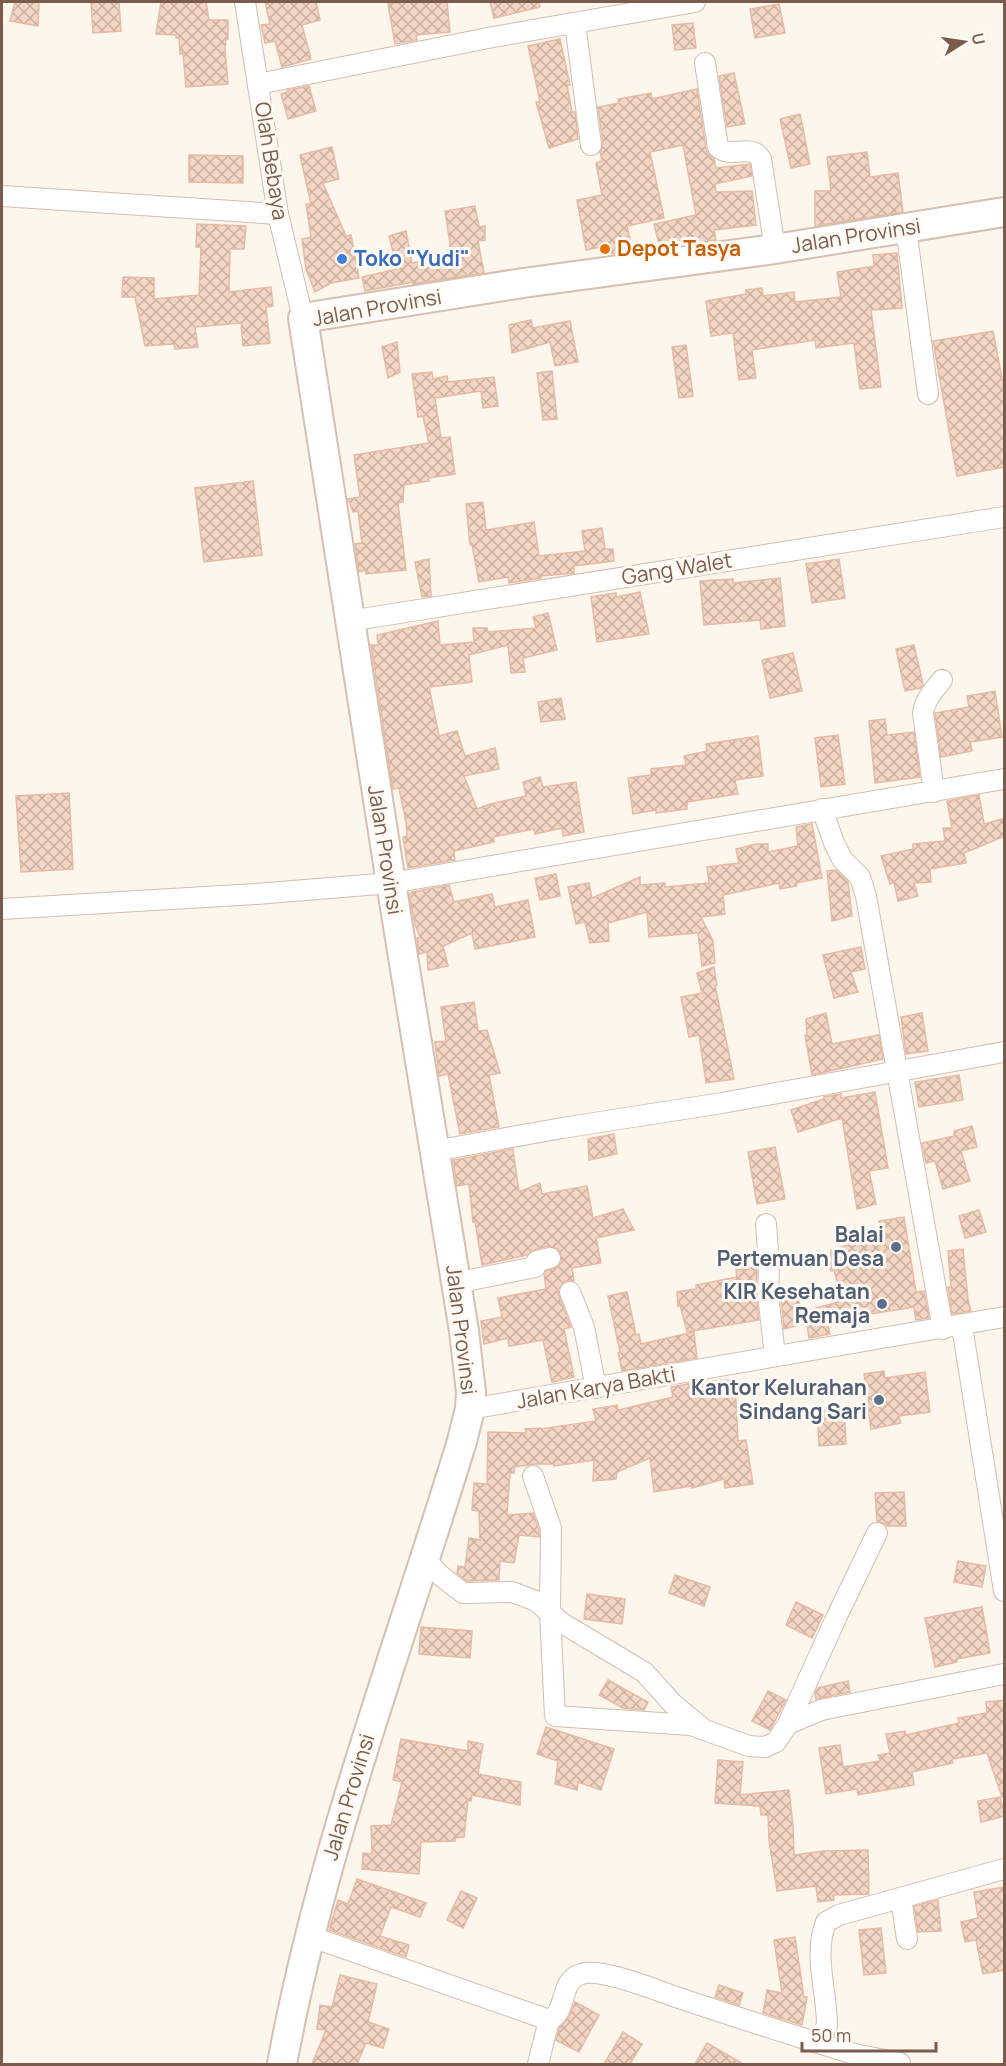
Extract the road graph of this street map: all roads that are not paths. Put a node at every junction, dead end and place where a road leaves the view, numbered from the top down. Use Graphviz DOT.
graph roads {
  1 [pos="245,2"];
  2 [pos="695,2"];
  3 [pos="575,23"];
  4 [pos="705,63"];
  5 [pos="258,84"];
  6 [pos="591,145"];
  7 [pos="2,195"];
  8 [pos="1005,212"];
  9 [pos="278,214"];
  10 [pos="906,228"];
  11 [pos="775,249"];
  12 [pos="305,334"];
  13 [pos="928,394"];
  14 [pos="1005,517"];
  15 [pos="349,621"];
  16 [pos="942,680"];
  17 [pos="1005,779"];
  18 [pos="934,792"];
  19 [pos="822,809"];
  20 [pos="391,883"];
  21 [pos="2,909"];
  22 [pos="1005,1052"];
  23 [pos="897,1070"];
  24 [pos="434,1151"];
  25 [pos="766,1224"];
  26 [pos="550,1258"];
  27 [pos="456,1283"];
  28 [pos="570,1292"];
  29 [pos="1005,1317"];
  30 [pos="952,1328"];
  31 [pos="775,1356"];
  32 [pos="596,1388"];
  33 [pos="470,1409"];
  34 [pos="533,1476"];
  35 [pos="877,1533"];
  36 [pos="425,1558"];
  37 [pos="1004,1585"];
  38 [pos="550,1613"];
  39 [pos="1005,1674"];
  40 [pos="788,1724"];
  41 [pos="701,1727"];
  42 [pos="1005,1869"];
  43 [pos="901,1898"];
  44 [pos="309,1936"];
  45 [pos="907,1939"];
  46 [pos="549,2020"];
  47 [pos="815,2042"];
  48 [pos="900,2063"];
  49 [pos="282,2064"];
  50 [pos="538,2064"];
  1 -- 5 [label="street, Olah Bebaya"];
  2 -- 3 [label="street"];
  3 -- 5 [label="street"];
  3 -- 6 [label="street"];
  4 -- 11 [label="street"];
  5 -- 9 [label="street, Olah Bebaya"];
  7 -- 9 [label="street"];
  8 -- 10 [label="main road, Jalan Provinsi"];
  9 -- 12 [label="street, Olah Bebaya"];
  10 -- 11 [label="main road, Jalan Provinsi"];
  10 -- 13 [label="street"];
  11 -- 12 [label="main road, Jalan Provinsi"];
  12 -- 15 [label="main road, Jalan Provinsi"];
  14 -- 15 [label="street, Gang Walet"];
  15 -- 20 [label="main road, Jalan Provinsi"];
  16 -- 18 [label="street"];
  17 -- 18 [label="street"];
  18 -- 19 [label="street"];
  19 -- 20 [label="street"];
  19 -- 23 [label="street"];
  20 -- 21 [label="street"];
  20 -- 24 [label="main road, Jalan Provinsi"];
  22 -- 23 [label="street"];
  23 -- 24 [label="street"];
  23 -- 30 [label="street"];
  24 -- 27 [label="main road, Jalan Provinsi"];
  25 -- 31 [label="street"];
  26 -- 27 [label="street"];
  27 -- 33 [label="main road, Jalan Provinsi"];
  28 -- 32 [label="street"];
  29 -- 30 [label="street, Jalan Karya Bakti"];
  30 -- 31 [label="street, Jalan Karya Bakti"];
  30 -- 37 [label="street"];
  31 -- 32 [label="street, Jalan Karya Bakti"];
  32 -- 33 [label="street, Jalan Karya Bakti"];
  33 -- 36 [label="main road, Jalan Provinsi"];
  34 -- 38 [label="street"];
  35 -- 40 [label="street"];
  36 -- 38 [label="street"];
  36 -- 44 [label="main road, Jalan Provinsi"];
  38 -- 41 [label="street"];
  38 -- 41 [label="street"];
  39 -- 40 [label="street"];
  40 -- 41 [label="street"];
  42 -- 43 [label="street"];
  43 -- 45 [label="street"];
  43 -- 47 [label="street"];
  44 -- 46 [label="street"];
  44 -- 49 [label="main road, Jalan Provinsi"];
  46 -- 47 [label="street"];
  46 -- 50 [label="street"];
  47 -- 48 [label="street"];
}
